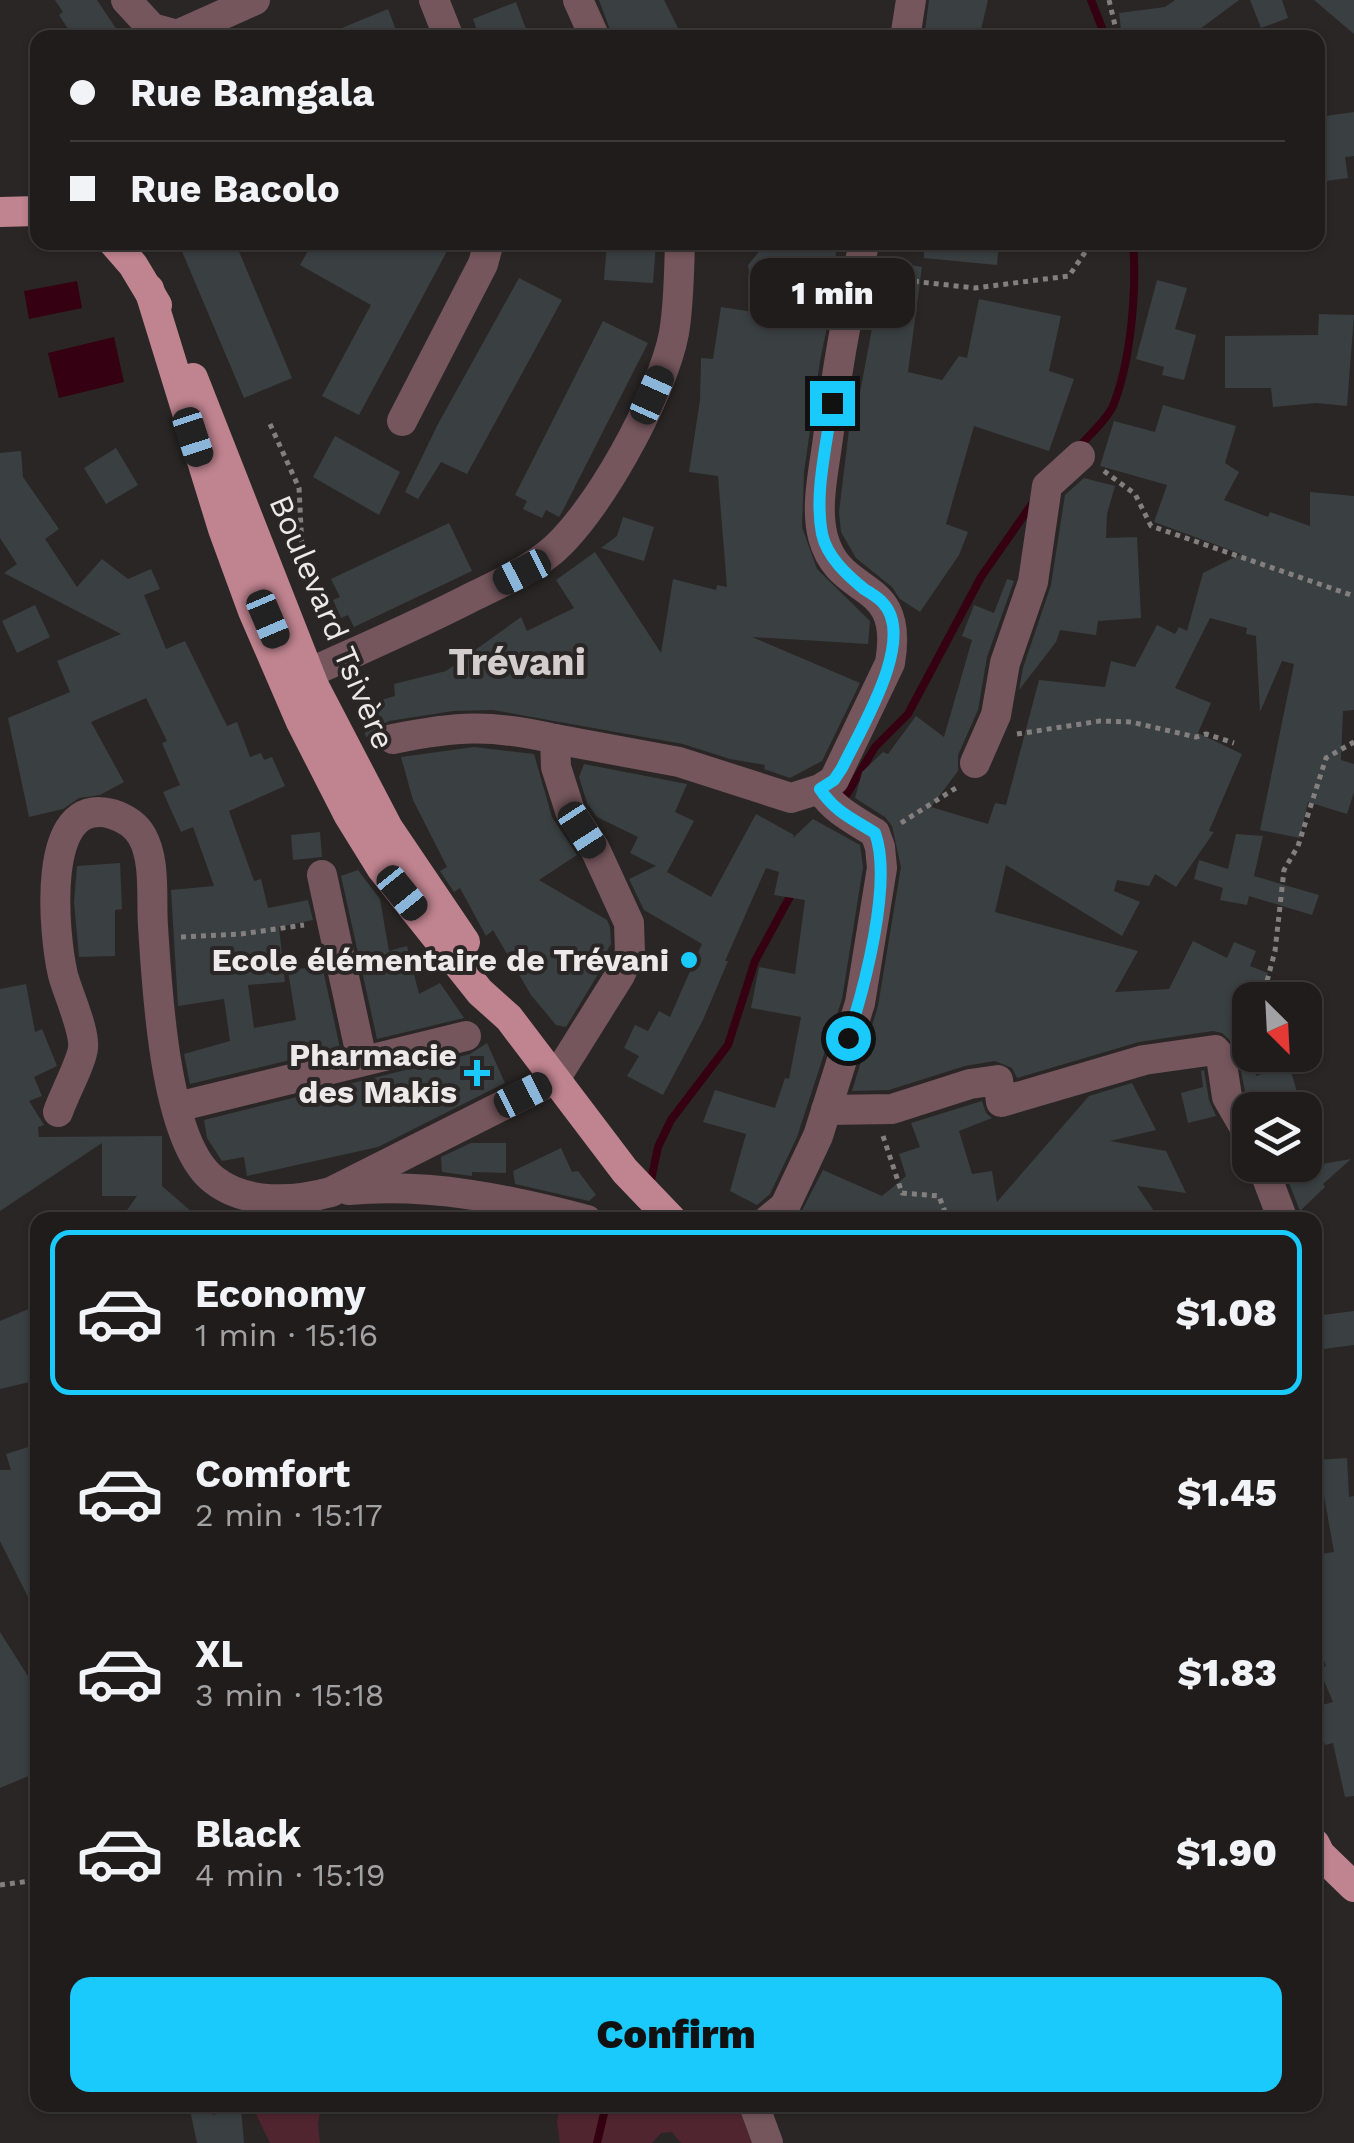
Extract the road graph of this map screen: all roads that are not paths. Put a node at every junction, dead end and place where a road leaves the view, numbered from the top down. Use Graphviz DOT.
graph roads {
  1 [pos="126,0"];
  2 [pos="255,0"];
  3 [pos="434,0"];
  4 [pos="578,0"];
  5 [pos="911,0"];
  6 [pos="159,30"];
  7 [pos="188,30"];
  8 [pos="446,30"];
  9 [pos="591,30"];
  10 [pos="906,30"];
  11 [pos="30,211"];
  12 [pos="0,212"];
  13 [pos="120,250"];
  14 [pos="486,250"];
  15 [pos="680,250"];
  16 [pos="864,250"];
  17 [pos="402,421"];
  18 [pos="1080,456"];
  19 [pos="258,584"];
  20 [pos="308,673"];
  21 [pos="301,722"];
  22 [pos="393,739"];
  23 [pos="555,739"];
  24 [pos="982,750"];
  25 [pos="820,789"];
  26 [pos="322,874"];
  27 [pos="508,1018"];
  28 [pos="466,1036"];
  29 [pos="362,1060"];
  30 [pos="555,1079"];
  31 [pos="1232,1106"];
  32 [pos="177,1107"];
  33 [pos="826,1110"];
  34 [pos="58,1112"];
  35 [pos="1268,1182"];
  36 [pos="331,1192"];
  37 [pos="250,1208"];
  38 [pos="557,1212"];
  39 [pos="664,1212"];
  40 [pos="778,1212"];
  41 [pos="1280,1212"];
  42 [pos="1322,1856"];
  43 [pos="1354,1887"];
  44 [pos="757,2112"];
  45 [pos="768,2143"];
  1 -- 6 [label="street"];
  2 -- 7 [label="street"];
  3 -- 8 [label="street"];
  4 -- 9 [label="street"];
  5 -- 10 [label="street"];
  11 -- 12 [label="main road"];
  13 -- 19 [label="main road, Boulevard Tsivère"];
  14 -- 17 [label="street"];
  15 -- 20 [label="street"];
  16 -- 25 [label="street"];
  18 -- 24 [label="street"];
  19 -- 20 [label="main road, Boulevard Tsivère"];
  19 -- 21 [label="main road, Boulevard Tsivère"];
  20 -- 21 [label="main road"];
  20 -- 27 [label="main road, Boulevard Tsivère"];
  21 -- 27 [label="main road, Boulevard Tsivère"];
  22 -- 23 [label="street"];
  23 -- 25 [label="street"];
  23 -- 30 [label="street"];
  25 -- 33 [label="street"];
  26 -- 29 [label="street"];
  27 -- 30 [label="main road, Boulevard Tsivère"];
  28 -- 29 [label="street"];
  29 -- 32 [label="street"];
  30 -- 36 [label="street"];
  30 -- 39 [label="main road, Boulevard Tsivère"];
  31 -- 33 [label="street"];
  32 -- 34 [label="street"];
  32 -- 37 [label="street"];
  33 -- 40 [label="street"];
  35 -- 41 [label="street"];
  36 -- 37 [label="street"];
  36 -- 38 [label="street"];
  42 -- 43 [label="main road"];
  44 -- 45 [label="street"];
}
